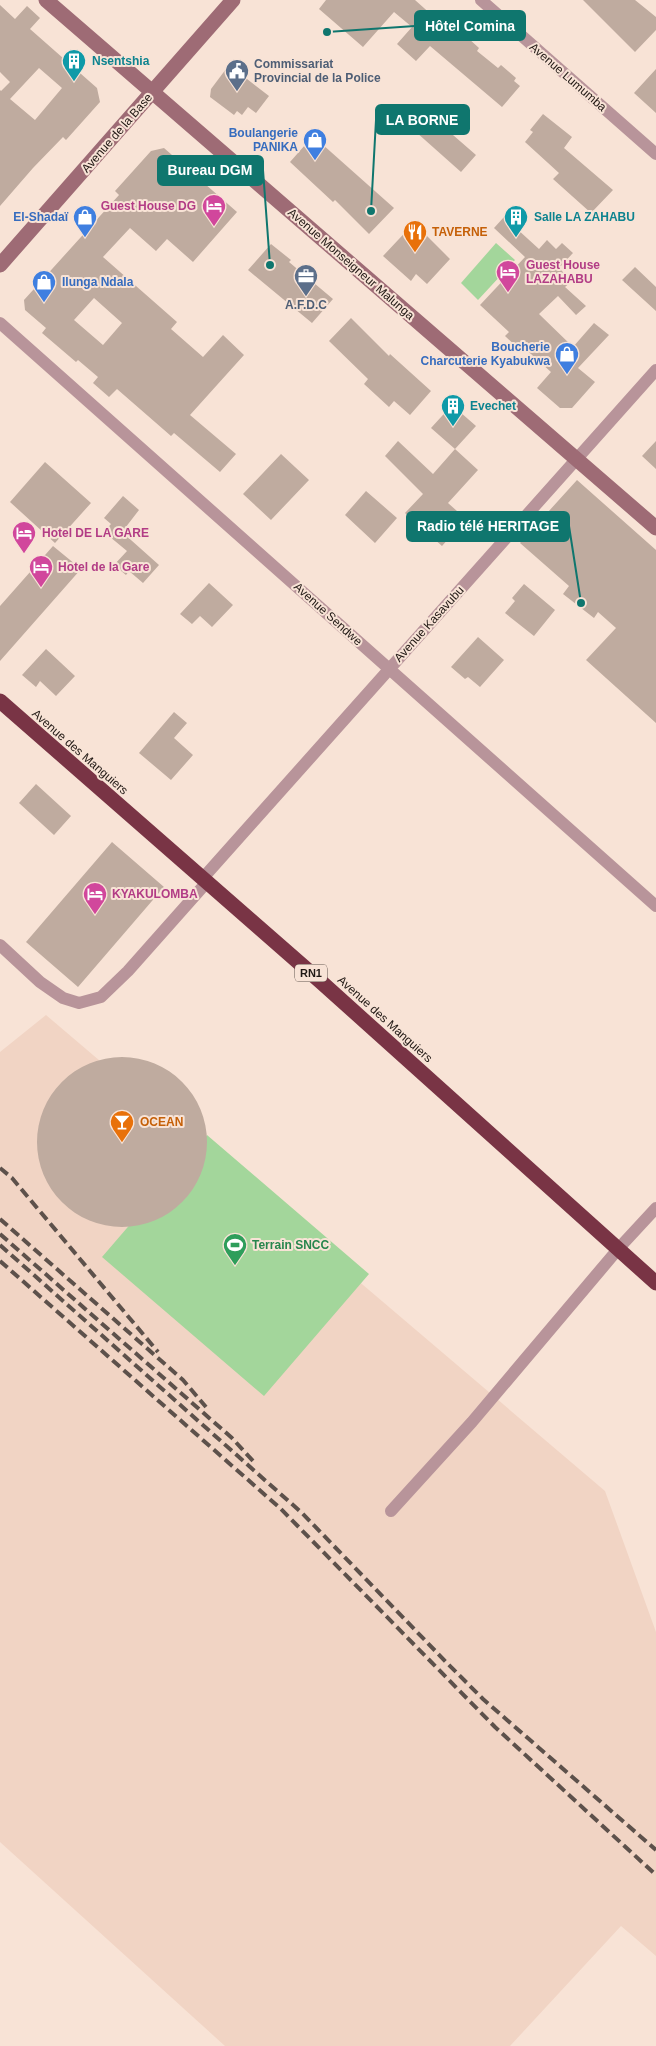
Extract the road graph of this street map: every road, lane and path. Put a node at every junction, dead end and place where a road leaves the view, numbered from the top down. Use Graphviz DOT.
graph roads {
  1 [pos="46,0"];
  2 [pos="233,0"];
  3 [pos="481,0"];
  4 [pos="152,92"];
  5 [pos="656,154"];
  6 [pos="0,265"];
  7 [pos="0,323"];
  8 [pos="656,370"];
  9 [pos="577,459"];
  10 [pos="656,528"];
  11 [pos="389,669"];
  12 [pos="0,702"];
  13 [pos="205,880"];
  14 [pos="656,906"];
  15 [pos="0,946"];
  16 [pos="656,1208"];
  17 [pos="619,1248"];
  18 [pos="656,1283"];
  19 [pos="391,1511"];
  1 -- 4 [label="street, Avenue Monseigneur Malunga"];
  2 -- 4 [label="street, Avenue de la Base"];
  3 -- 5 [label="street, Avenue Lumumba"];
  4 -- 6 [label="street, Avenue de la Base"];
  4 -- 9 [label="street, Avenue Monseigneur Malunga"];
  7 -- 11 [label="street, Avenue Sendwe"];
  8 -- 9 [label="street, Avenue Kasavubu"];
  9 -- 10 [label="street, Avenue Monseigneur Malunga"];
  9 -- 11 [label="street, Avenue Kasavubu"];
  11 -- 13 [label="street, Avenue Kasavubu"];
  11 -- 14 [label="street, Avenue Sendwe"];
  12 -- 13 [label="highway, Avenue des Manguiers / RN1"];
  13 -- 15 [label="street, Avenue Kasavubu"];
  13 -- 17 [label="highway, Avenue des Manguiers / RN1"];
  16 -- 17 [label="street"];
  17 -- 18 [label="highway, Avenue des Manguiers / RN1"];
  17 -- 19 [label="street"];
}
